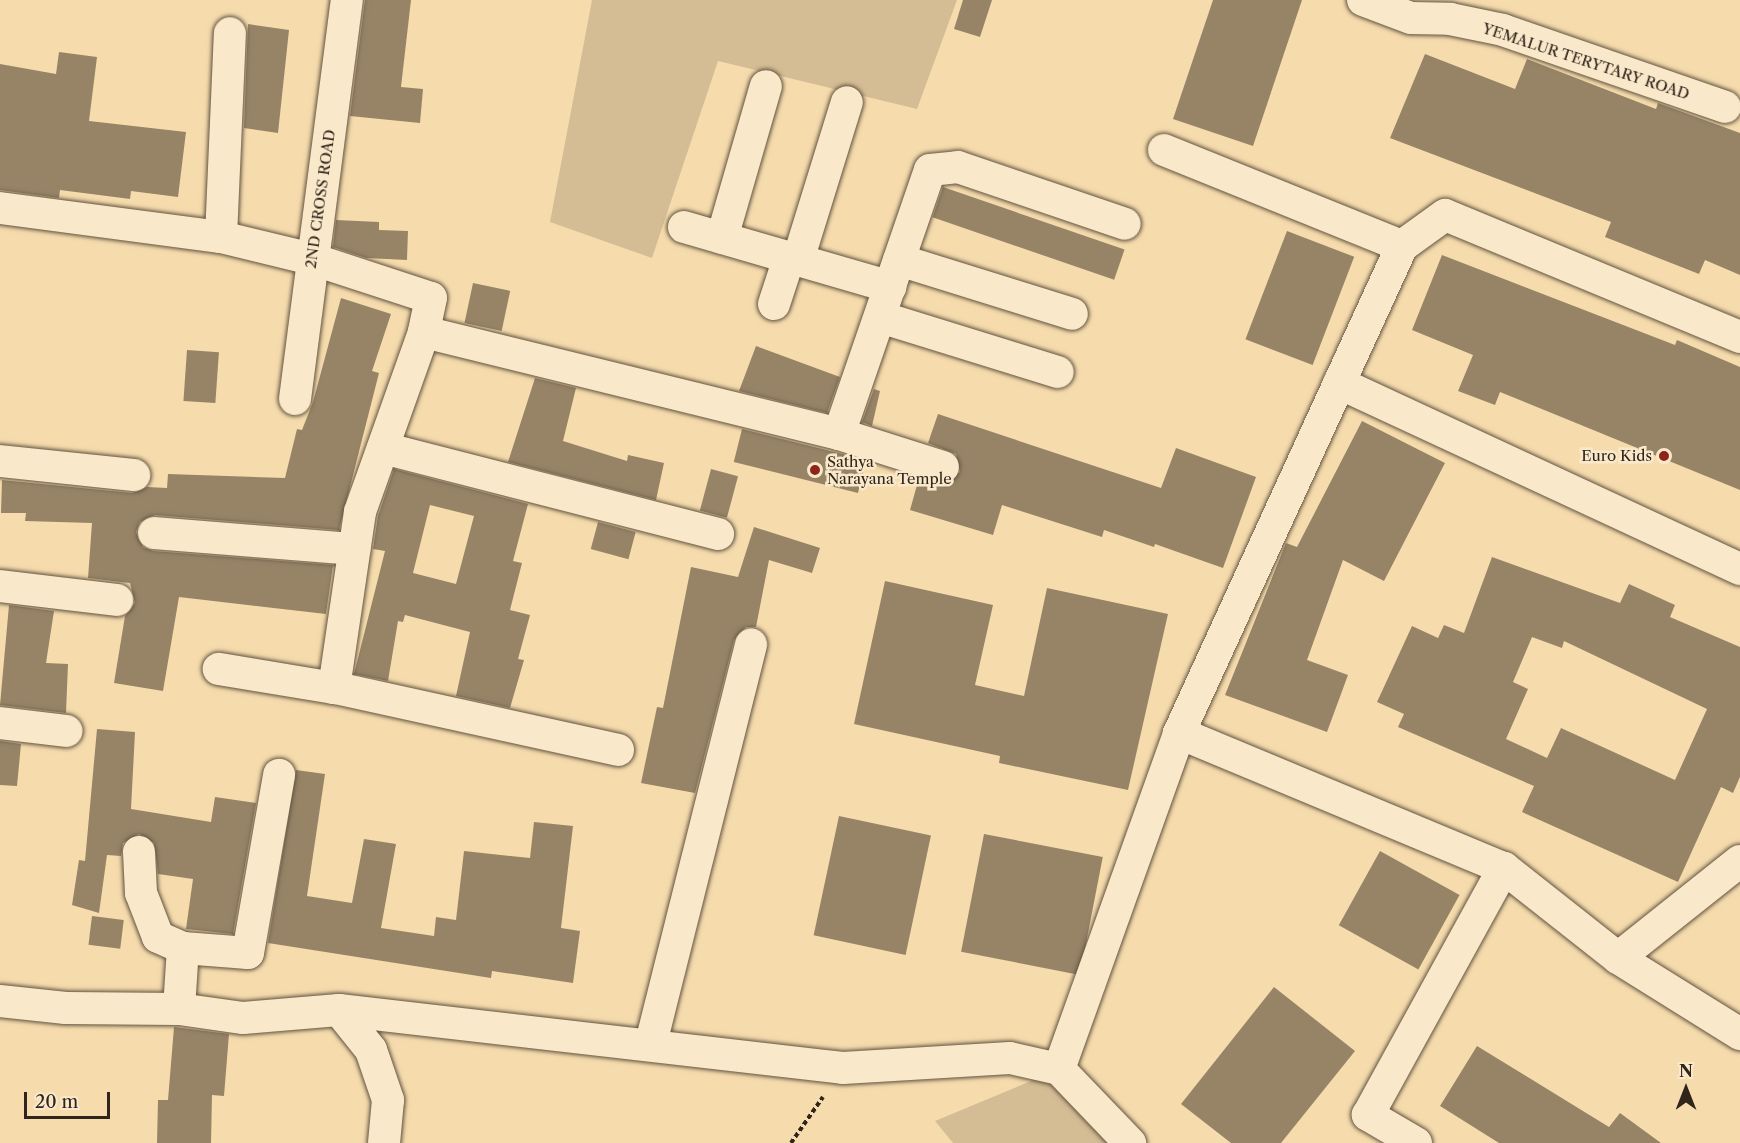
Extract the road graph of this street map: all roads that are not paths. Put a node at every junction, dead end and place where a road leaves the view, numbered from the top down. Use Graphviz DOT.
graph roads {
  1 [pos="347,0"];
  2 [pos="1363,0"];
  3 [pos="230,33"];
  4 [pos="766,86"];
  5 [pos="847,102"];
  6 [pos="1725,107"];
  7 [pos="1164,150"];
  8 [pos="0,208"];
  9 [pos="1125,224"];
  10 [pos="684,227"];
  11 [pos="221,237"];
  12 [pos="722,238"];
  13 [pos="1402,246"];
  14 [pos="312,258"];
  15 [pos="794,259"];
  16 [pos="895,274"];
  17 [pos="774,304"];
  18 [pos="1072,314"];
  19 [pos="880,317"];
  20 [pos="424,332"];
  21 [pos="1740,337"];
  22 [pos="1058,372"];
  23 [pos="1339,383"];
  24 [pos="295,399"];
  25 [pos="839,434"];
  26 [pos="383,448"];
  27 [pos="0,461"];
  28 [pos="943,467"];
  29 [pos="134,475"];
  30 [pos="154,533"];
  31 [pos="718,534"];
  32 [pos="354,549"];
  33 [pos="1740,568"];
  34 [pos="0,586"];
  35 [pos="117,600"];
  36 [pos="751,644"];
  37 [pos="219,669"];
  38 [pos="327,686"];
  39 [pos="0,723"];
  40 [pos="67,730"];
  41 [pos="1179,733"];
  42 [pos="618,750"];
  43 [pos="279,775"];
  44 [pos="139,852"];
  45 [pos="1740,861"];
  46 [pos="1504,868"];
  47 [pos="183,948"];
  48 [pos="1618,958"];
  49 [pos="0,1001"];
  50 [pos="179,1008"];
  51 [pos="339,1010"];
  52 [pos="1740,1034"];
  53 [pos="651,1043"];
  54 [pos="1059,1069"];
  55 [pos="384,1143"];
  56 [pos="1130,1143"];
  57 [pos="1416,1143"];
  1 -- 14 [label="street, 2ND CROSS ROAD"];
  2 -- 6 [label="street, YEMALUR TERYTARY ROAD"];
  3 -- 11 [label="street"];
  4 -- 12 [label="street"];
  5 -- 15 [label="street"];
  7 -- 13 [label="street"];
  8 -- 11 [label="street"];
  9 -- 16 [label="street"];
  10 -- 12 [label="street"];
  11 -- 14 [label="street"];
  12 -- 15 [label="street"];
  13 -- 21 [label="street"];
  13 -- 23 [label="street"];
  14 -- 20 [label="street"];
  14 -- 24 [label="street, 2ND CROSS ROAD"];
  15 -- 16 [label="street"];
  15 -- 17 [label="street"];
  16 -- 18 [label="street"];
  16 -- 19 [label="street"];
  19 -- 22 [label="street"];
  19 -- 25 [label="street"];
  20 -- 25 [label="street"];
  20 -- 26 [label="street"];
  23 -- 33 [label="street"];
  23 -- 41 [label="street"];
  25 -- 28 [label="street"];
  26 -- 31 [label="street"];
  26 -- 32 [label="street"];
  27 -- 29 [label="street"];
  30 -- 32 [label="street"];
  32 -- 38 [label="street"];
  34 -- 35 [label="street"];
  36 -- 53 [label="street"];
  37 -- 38 [label="street"];
  38 -- 42 [label="street"];
  39 -- 40 [label="street"];
  41 -- 46 [label="street"];
  41 -- 54 [label="street"];
  43 -- 47 [label="street"];
  44 -- 47 [label="street"];
  45 -- 48 [label="street"];
  46 -- 48 [label="street"];
  46 -- 57 [label="street"];
  47 -- 50 [label="street"];
  48 -- 52 [label="street"];
  49 -- 50 [label="street"];
  50 -- 51 [label="street"];
  51 -- 53 [label="street"];
  51 -- 55 [label="street"];
  53 -- 54 [label="street"];
  54 -- 56 [label="street"];
}
